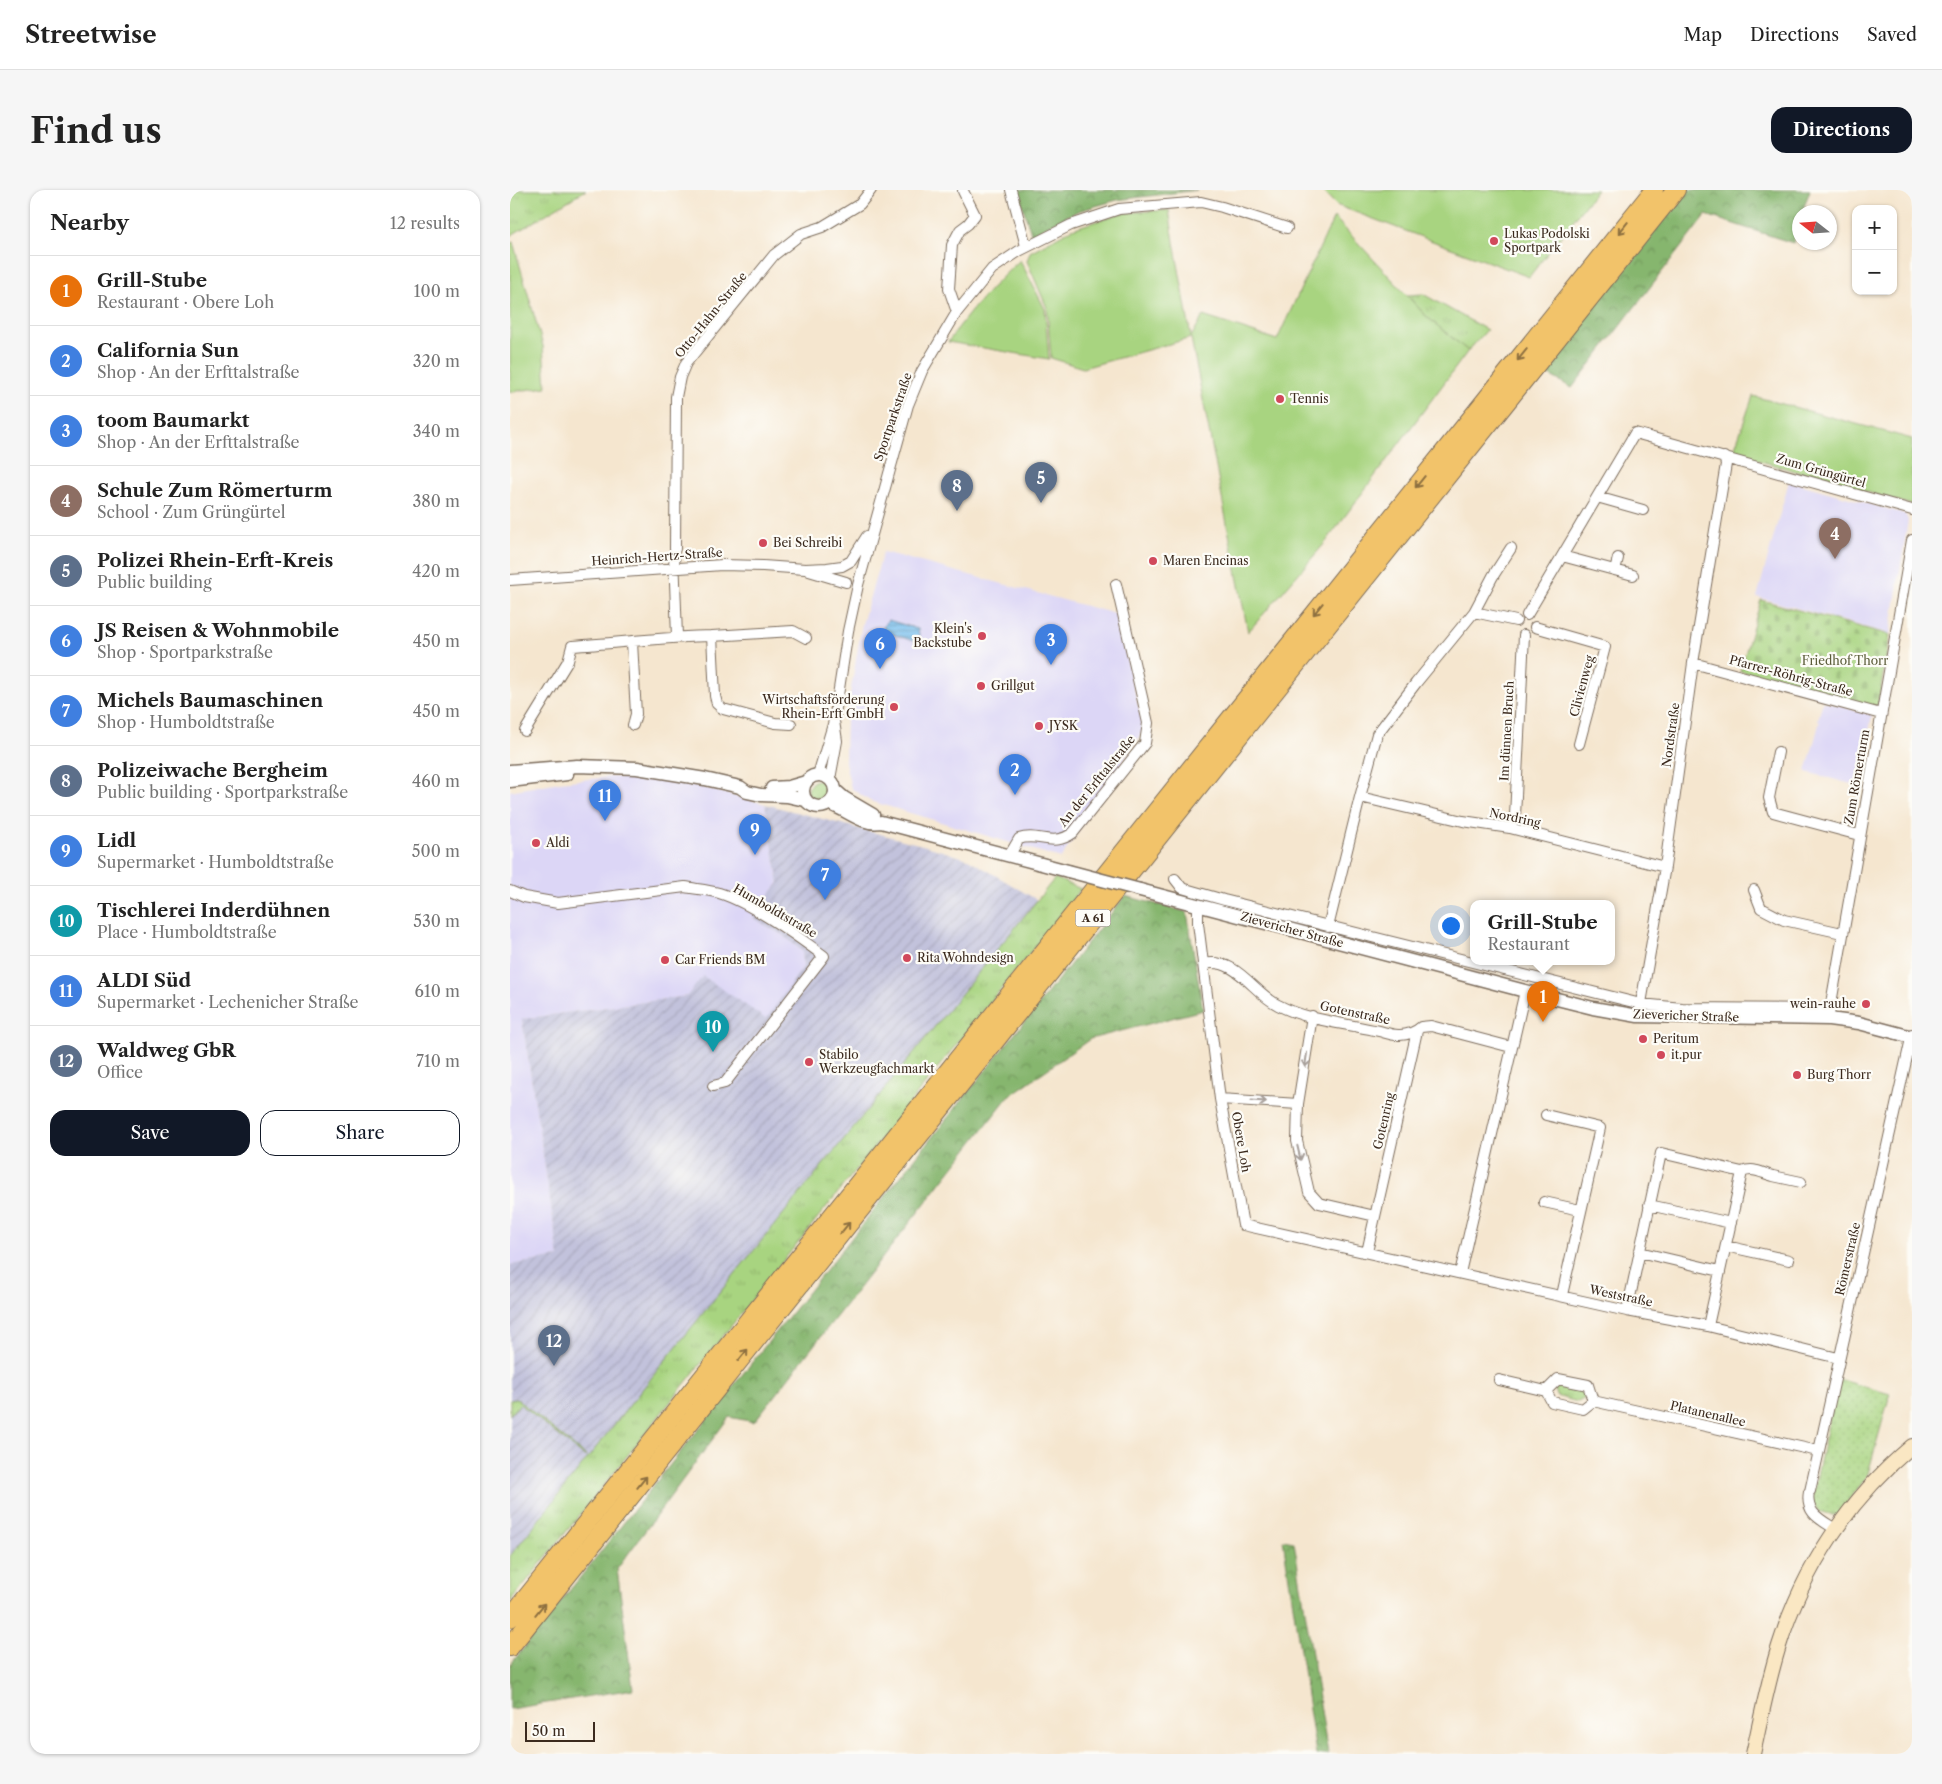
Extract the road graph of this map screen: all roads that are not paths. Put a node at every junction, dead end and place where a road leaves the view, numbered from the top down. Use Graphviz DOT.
graph roads {
  1 [pos="870,190"];
  2 [pos="1012,190"];
  3 [pos="1654,190"];
  4 [pos="1676,190"];
  5 [pos="962,191"];
  6 [pos="1287,228"];
  7 [pos="1026,246"];
  8 [pos="957,312"];
  9 [pos="1724,457"];
  10 [pos="1597,497"];
  11 [pos="1643,510"];
  12 [pos="1912,510"];
  13 [pos="872,529"];
  14 [pos="1912,540"];
  15 [pos="1511,548"];
  16 [pos="1562,556"];
  17 [pos="1618,558"];
  18 [pos="674,568"];
  19 [pos="805,570"];
  20 [pos="1615,570"];
  21 [pos="1633,575"];
  22 [pos="510,580"];
  23 [pos="846,582"];
  24 [pos="1116,584"];
  25 [pos="1474,612"];
  26 [pos="1527,615"];
  27 [pos="1516,621"];
  28 [pos="1535,627"];
  29 [pos="1524,635"];
  30 [pos="712,636"];
  31 [pos="677,637"];
  32 [pos="806,638"];
  33 [pos="632,642"];
  34 [pos="1693,663"];
  35 [pos="1881,714"];
  36 [pos="834,722"];
  37 [pos="791,724"];
  38 [pos="633,725"];
  39 [pos="525,731"];
  40 [pos="1579,744"];
  41 [pos="1778,752"];
  42 [pos="608,768"];
  43 [pos="510,771"];
  44 [pos="818,775"];
  45 [pos="510,781"];
  46 [pos="806,782"];
  47 [pos="833,785"];
  48 [pos="740,787"];
  49 [pos="1360,797"];
  50 [pos="806,800"];
  51 [pos="830,804"];
  52 [pos="881,822"];
  53 [pos="1510,828"];
  54 [pos="1859,835"];
  55 [pos="1009,856"];
  56 [pos="1665,867"];
  57 [pos="1175,879"];
  58 [pos="1754,890"];
  59 [pos="510,891"];
  60 [pos="1198,906"];
  61 [pos="1328,927"];
  62 [pos="1842,933"];
  63 [pos="1204,964"];
  64 [pos="1470,965"];
  65 [pos="1470,965"];
  66 [pos="1525,991"];
  67 [pos="1639,1010"];
  68 [pos="1829,1014"];
  69 [pos="1312,1016"];
  70 [pos="1417,1031"];
  71 [pos="1912,1036"];
  72 [pos="1511,1047"];
  73 [pos="713,1086"];
  74 [pos="1220,1099"];
  75 [pos="1298,1104"];
  76 [pos="1546,1115"];
  77 [pos="1742,1172"];
  78 [pos="1801,1182"];
  79 [pos="1544,1202"];
  80 [pos="1649,1205"];
  81 [pos="1580,1210"];
  82 [pos="1375,1216"];
  83 [pos="1731,1223"];
  84 [pos="1726,1246"];
  85 [pos="1367,1252"];
  86 [pos="1639,1252"];
  87 [pos="1398,1259"];
  88 [pos="1789,1260"];
  89 [pos="1720,1271"];
  90 [pos="1460,1273"];
  91 [pos="1562,1295"];
  92 [pos="1628,1311"];
  93 [pos="1708,1326"];
  94 [pos="1838,1358"];
  95 [pos="1499,1380"];
  96 [pos="1546,1391"];
  97 [pos="1593,1401"];
  98 [pos="1912,1446"];
  99 [pos="1818,1451"];
  100 [pos="1835,1529"];
  101 [pos="510,1618"];
  102 [pos="510,1647"];
  103 [pos="1753,1754"];
  1 -- 18 [label="street, Otto-Hahn-Straße"];
  2 -- 7 [label="street"];
  3 -- 101 [label="highway, A 61, one-way"];
  102 -- 4 [label="highway, A 61, one-way"];
  5 -- 8 [label="street"];
  6 -- 7 [label="street, Sportparkstraße"];
  7 -- 8 [label="street, Sportparkstraße"];
  8 -- 13 [label="street, Sportparkstraße"];
  9 -- 10 [label="street, Zum Grüngürtel"];
  9 -- 12 [label="street, Zum Grüngürtel"];
  9 -- 34 [label="street, Nordstraße"];
  10 -- 11 [label="street"];
  10 -- 16 [label="street"];
  13 -- 19 [label="street, Heinrich-Hertz-Straße"];
  13 -- 36 [label="street, Sportparkstraße"];
  14 -- 35 [label="street, Zum Römerturm"];
  15 -- 25 [label="street"];
  16 -- 20 [label="street"];
  16 -- 26 [label="street"];
  17 -- 20 [label="street"];
  18 -- 19 [label="street, Heinrich-Hertz-Straße"];
  18 -- 22 [label="street, Heinrich-Hertz-Straße"];
  18 -- 31 [label="street, Otto-Hahn-Straße"];
  19 -- 23 [label="street, Heinrich-Hertz-Straße"];
  20 -- 21 [label="street"];
  24 -- 55 [label="street, An der Erfttalstraße"];
  25 -- 27 [label="street"];
  25 -- 49 [label="street"];
  26 -- 27 [label="street"];
  26 -- 28 [label="street"];
  27 -- 29 [label="street"];
  28 -- 29 [label="street"];
  28 -- 40 [label="street, Clivienweg"];
  29 -- 53 [label="street, Im dünnen Bruch"];
  30 -- 31 [label="street"];
  30 -- 32 [label="street"];
  30 -- 37 [label="street"];
  31 -- 33 [label="street"];
  33 -- 38 [label="street"];
  33 -- 39 [label="street"];
  34 -- 35 [label="street, Pfarrer-Röhrig-Straße"];
  34 -- 56 [label="street, Nordstraße"];
  35 -- 54 [label="street, Zum Römerturm"];
  36 -- 44 [label="street, Sportparkstraße"];
  36 -- 47 [label="street, Sportparkstraße"];
  41 -- 54 [label="street"];
  42 -- 43 [label="street"];
  42 -- 45 [label="street"];
  42 -- 48 [label="street"];
  44 -- 46 [label="street"];
  44 -- 47 [label="street"];
  46 -- 48 [label="street"];
  46 -- 50 [label="street"];
  47 -- 51 [label="street"];
  47 -- 52 [label="street"];
  48 -- 50 [label="street"];
  49 -- 53 [label="street, Nordring"];
  49 -- 61 [label="street"];
  50 -- 51 [label="street"];
  51 -- 52 [label="street, Zievericher Straße"];
  52 -- 55 [label="street, Zievericher Straße"];
  53 -- 56 [label="street, Nordring"];
  54 -- 62 [label="street, Zum Römerturm"];
  55 -- 60 [label="street, Zievericher Straße, bridge"];
  56 -- 67 [label="street, Nordstraße"];
  57 -- 61 [label="street, Zievericher Straße"];
  58 -- 62 [label="street"];
  59 -- 73 [label="street, Humboldtstraße"];
  60 -- 63 [label="street, Obere Loh"];
  60 -- 66 [label="street, Zievericher Straße"];
  61 -- 65 [label="street, Zievericher Straße"];
  62 -- 68 [label="street, Zum Römerturm"];
  63 -- 69 [label="street, Gotenstraße"];
  63 -- 74 [label="street, Obere Loh"];
  64 -- 67 [label="street, Zievericher Straße"];
  66 -- 67 [label="street, Zievericher Straße"];
  66 -- 72 [label="street"];
  67 -- 68 [label="street, Zievericher Straße"];
  68 -- 71 [label="street, Zievericher Straße"];
  69 -- 70 [label="street, Gotenstraße"];
  69 -- 75 [label="street, one-way"];
  70 -- 72 [label="street, Gotenstraße"];
  70 -- 82 [label="street, Gotenring"];
  71 -- 94 [label="street, Römerstraße"];
  72 -- 90 [label="street"];
  74 -- 75 [label="street, one-way"];
  74 -- 85 [label="street, Obere Loh"];
  75 -- 82 [label="street, one-way"];
  76 -- 81 [label="street"];
  77 -- 78 [label="street"];
  77 -- 80 [label="street"];
  77 -- 83 [label="street"];
  79 -- 81 [label="street"];
  80 -- 83 [label="street"];
  80 -- 86 [label="street"];
  81 -- 91 [label="street"];
  82 -- 85 [label="street, Gotenring"];
  83 -- 84 [label="street"];
  84 -- 88 [label="street"];
  84 -- 89 [label="street"];
  85 -- 87 [label="street, Obere Loh"];
  86 -- 89 [label="street"];
  86 -- 92 [label="street"];
  87 -- 90 [label="street, Weststraße"];
  89 -- 93 [label="street"];
  90 -- 91 [label="street, Weststraße"];
  91 -- 92 [label="street, Weststraße"];
  92 -- 93 [label="street, Weststraße"];
  93 -- 94 [label="street, Weststraße"];
  94 -- 99 [label="street, Römerstraße"];
  95 -- 96 [label="street, Platanenallee"];
  96 -- 97 [label="street, Platanenallee"];
  96 -- 97 [label="street"];
  97 -- 99 [label="street, Platanenallee"];
  98 -- 100 [label="main road"];
  99 -- 100 [label="street, Römerstraße"];
  100 -- 103 [label="main road"];
}
